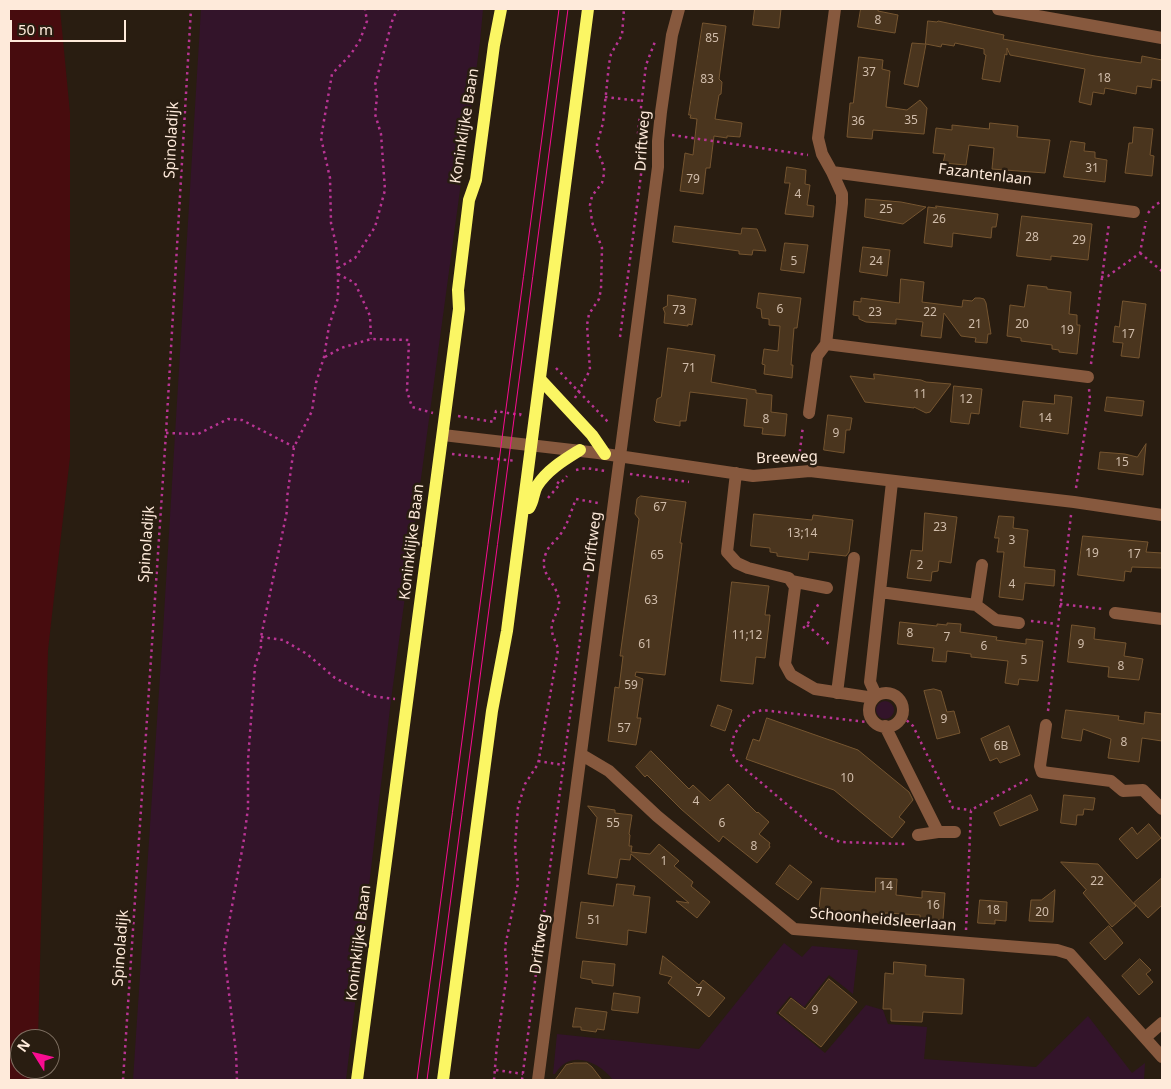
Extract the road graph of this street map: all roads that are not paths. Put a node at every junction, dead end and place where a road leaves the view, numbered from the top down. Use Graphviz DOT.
graph roads {
  1 [pos="500,9"];
  2 [pos="588,9"];
  3 [pos="679,9"];
  4 [pos="835,9"];
  5 [pos="998,9"];
  6 [pos="1162,38"];
  7 [pos="832,172"];
  8 [pos="1134,212"];
  9 [pos="826,344"];
  10 [pos="1088,377"];
  11 [pos="540,379"];
  12 [pos="809,413"];
  13 [pos="443,435"];
  14 [pos="531,445"];
  15 [pos="580,450"];
  16 [pos="605,454"];
  17 [pos="621,457"];
  18 [pos="736,474"];
  19 [pos="892,482"];
  20 [pos="1162,515"];
  21 [pos="522,518"];
  22 [pos="854,558"];
  23 [pos="982,565"];
  24 [pos="791,581"];
  25 [pos="827,588"];
  26 [pos="880,592"];
  27 [pos="976,605"];
  28 [pos="1115,613"];
  29 [pos="1162,619"];
  30 [pos="1018,623"];
  31 [pos="837,693"];
  32 [pos="875,697"];
  33 [pos="1046,725"];
  34 [pos="885,726"];
  35 [pos="582,755"];
  36 [pos="1162,808"];
  37 [pos="938,832"];
  38 [pos="955,832"];
  39 [pos="918,835"];
  40 [pos="1162,1022"];
  41 [pos="1146,1037"];
  42 [pos="1162,1057"];
  43 [pos="357,1080"];
  44 [pos="443,1080"];
  45 [pos="538,1080"];
  1 -- 13 [label="main road, Koninklijke Baan"];
  2 -- 11 [label="main road"];
  3 -- 17 [label="street, Driftweg"];
  4 -- 7 [label="street"];
  5 -- 6 [label="street"];
  7 -- 8 [label="street, Fazantenlaan"];
  7 -- 9 [label="street"];
  9 -- 10 [label="street"];
  9 -- 12 [label="street"];
  11 -- 14 [label="main road"];
  11 -- 16 [label="main road"];
  13 -- 14 [label="street, Breeweg"];
  13 -- 43 [label="main road, Koninklijke Baan"];
  14 -- 15 [label="street, Breeweg"];
  14 -- 21 [label="main road"];
  15 -- 16 [label="street, Breeweg"];
  15 -- 21 [label="main road"];
  16 -- 17 [label="street, Breeweg"];
  17 -- 18 [label="street, Breeweg"];
  17 -- 35 [label="street, Driftweg"];
  18 -- 19 [label="street, Breeweg"];
  18 -- 24 [label="street"];
  19 -- 20 [label="street, Breeweg"];
  19 -- 26 [label="street"];
  21 -- 44 [label="main road"];
  22 -- 31 [label="street"];
  23 -- 27 [label="street"];
  24 -- 25 [label="street"];
  24 -- 31 [label="street"];
  26 -- 27 [label="street"];
  26 -- 32 [label="street"];
  27 -- 30 [label="street"];
  28 -- 29 [label="street"];
  31 -- 32 [label="street"];
  32 -- 34 [label="street"];
  32 -- 34 [label="street"];
  33 -- 36 [label="street"];
  34 -- 37 [label="street"];
  35 -- 41 [label="street, Schoonheidsleerlaan"];
  35 -- 45 [label="street, Driftweg"];
  37 -- 38 [label="street"];
  37 -- 39 [label="street"];
  40 -- 41 [label="street"];
  41 -- 42 [label="street, Schoonheidsleerlaan"];
}
